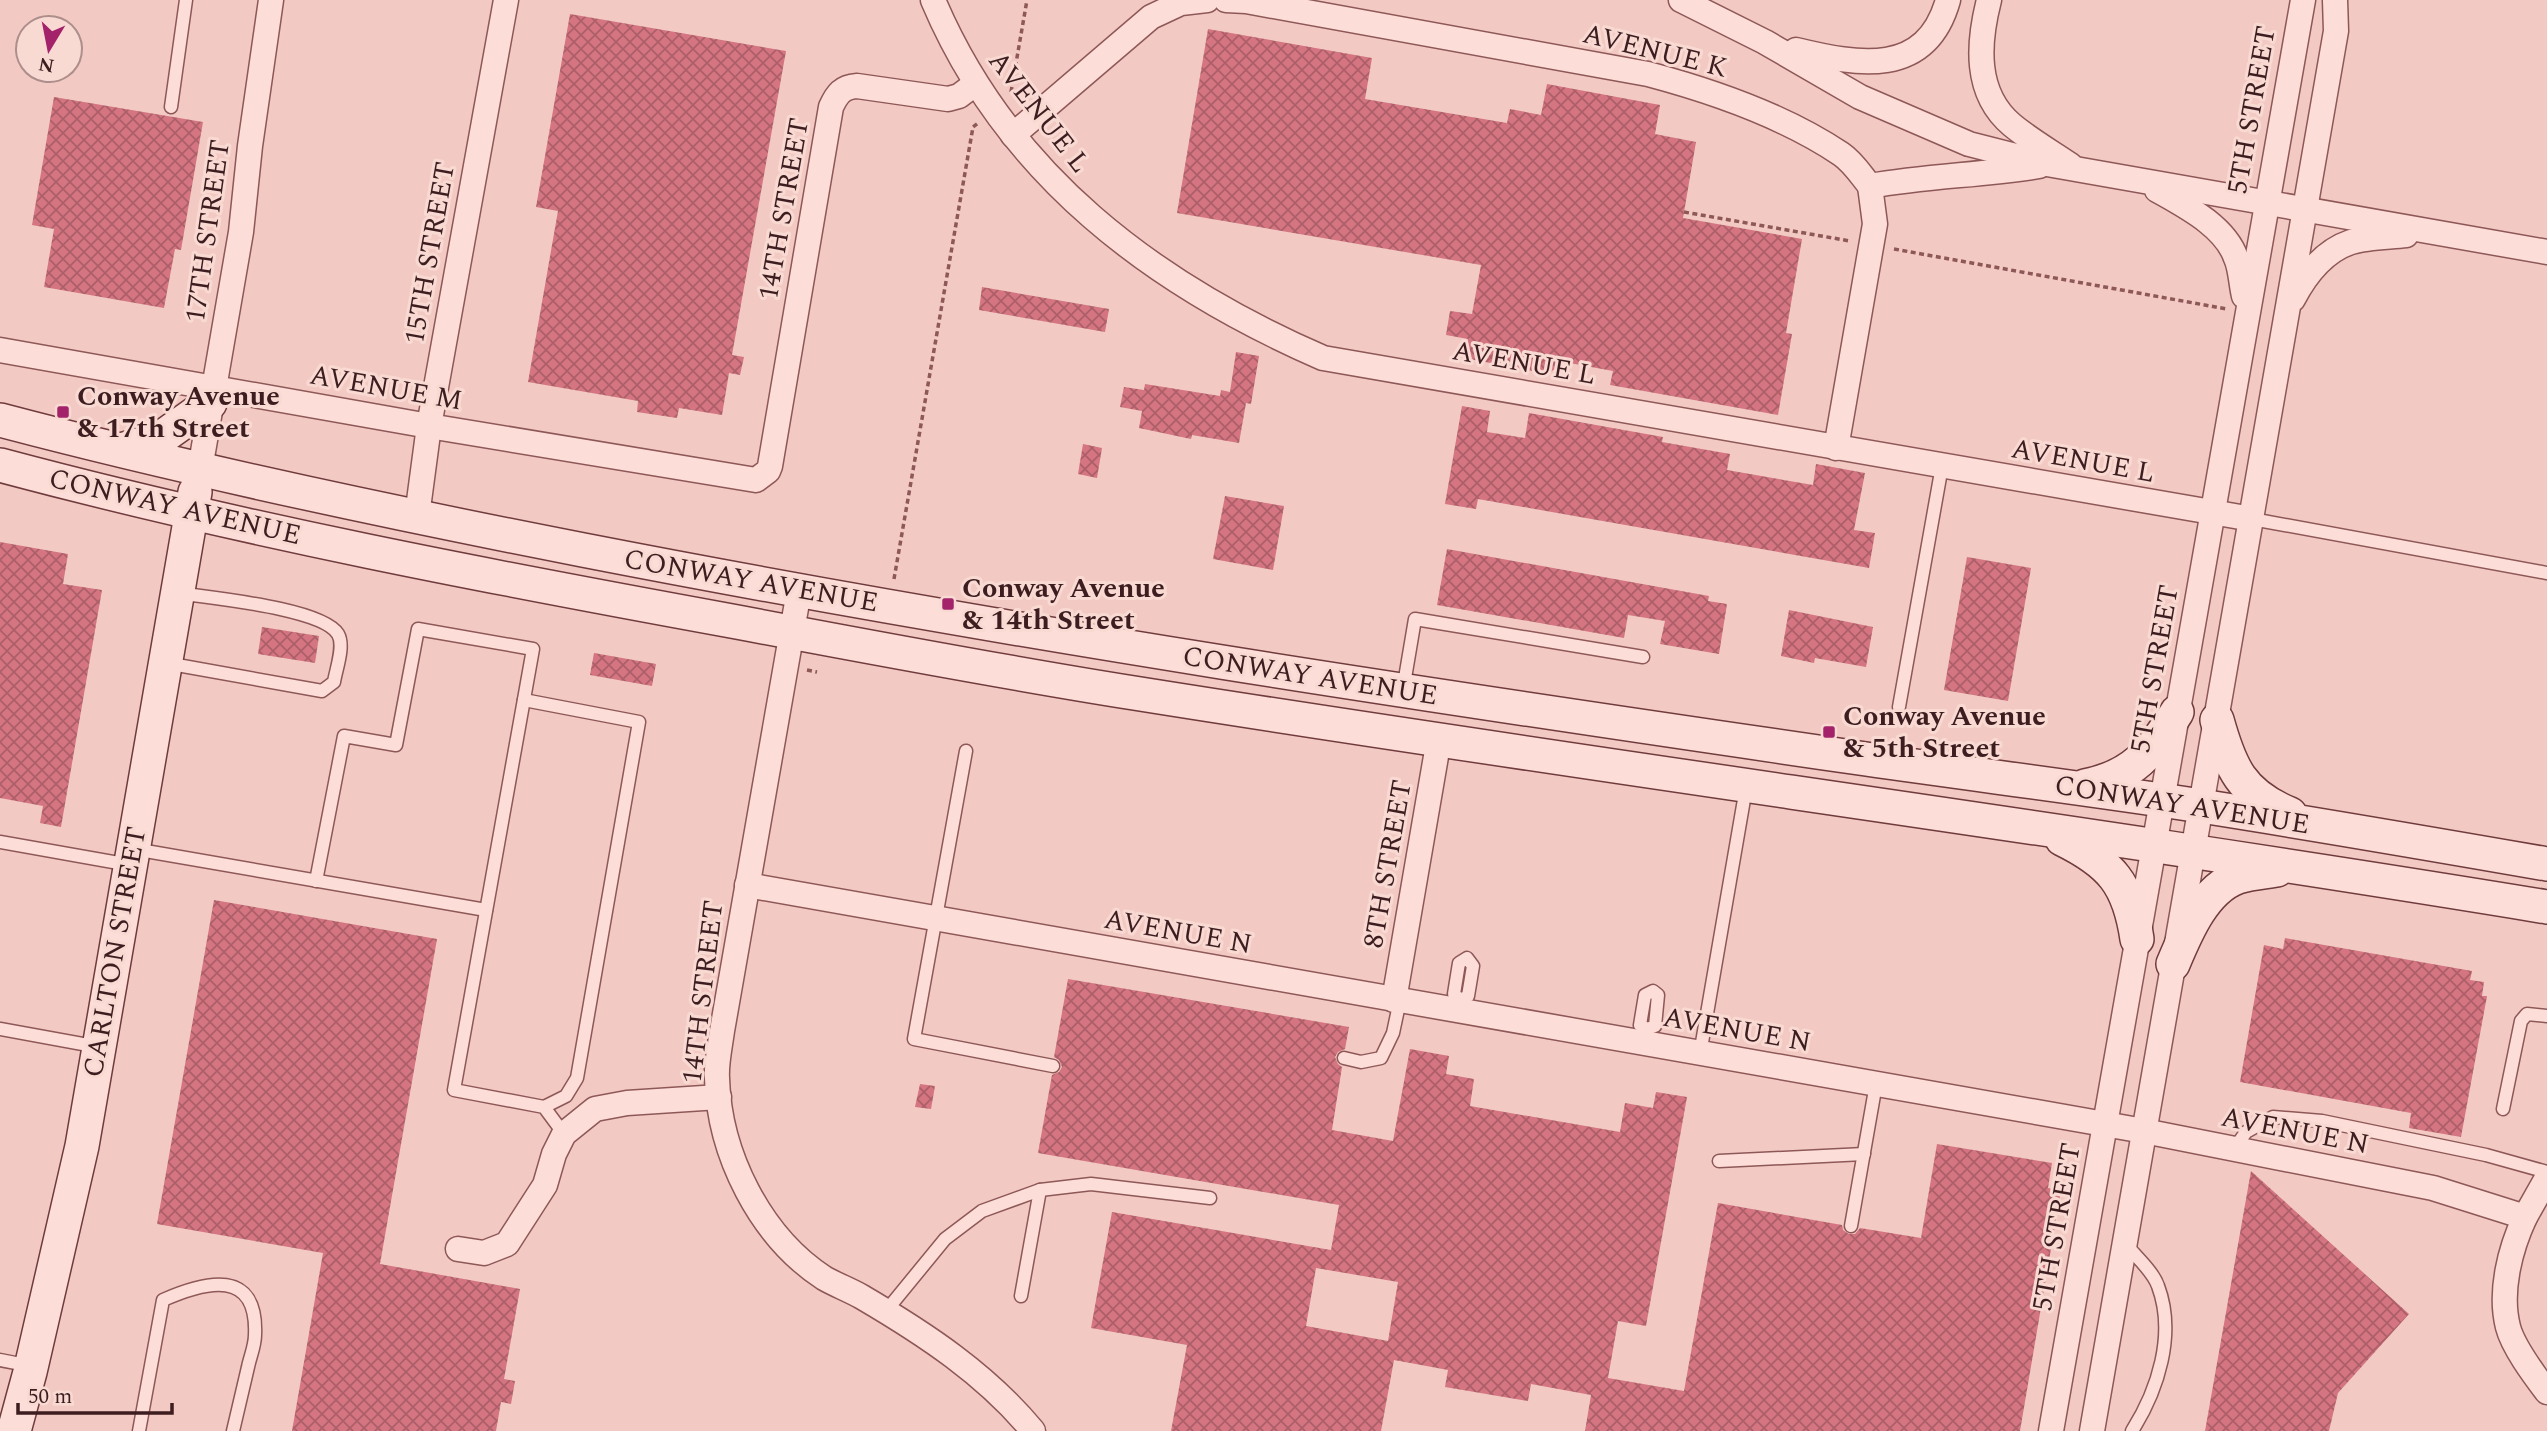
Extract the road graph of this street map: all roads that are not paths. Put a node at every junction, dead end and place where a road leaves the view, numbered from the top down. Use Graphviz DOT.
graph roads {
  1 [pos="186,0"];
  2 [pos="506,0"];
  3 [pos="933,0"];
  4 [pos="1207,0"];
  5 [pos="1226,0"];
  6 [pos="1681,0"];
  7 [pos="1948,0"];
  8 [pos="1989,0"];
  9 [pos="2303,0"];
  10 [pos="2335,0"];
  11 [pos="267,1"];
  12 [pos="1765,42"];
  13 [pos="975,84"];
  14 [pos="171,107"];
  15 [pos="1013,135"];
  16 [pos="2047,164"];
  17 [pos="2078,170"];
  18 [pos="2141,181"];
  19 [pos="1870,186"];
  20 [pos="2266,203"];
  21 [pos="2304,210"];
  22 [pos="2436,233"];
  23 [pos="2547,252"];
  24 [pos="2287,309"];
  25 [pos="2242,312"];
  26 [pos="0,350"];
  27 [pos="212,395"];
  28 [pos="0,420"];
  29 [pos="429,426"];
  30 [pos="1836,448"];
  31 [pos="118,451"];
  32 [pos="0,465"];
  33 [pos="1942,466"];
  34 [pos="200,469"];
  35 [pos="762,476"];
  36 [pos="192,512"];
  37 [pos="2212,514"];
  38 [pos="417,516"];
  39 [pos="2252,519"];
  40 [pos="2547,573"];
  41 [pos="799,591"];
  42 [pos="178,593"];
  43 [pos="791,632"];
  44 [pos="1643,657"];
  45 [pos="166,663"];
  46 [pos="1403,690"];
  47 [pos="524,701"];
  48 [pos="1899,707"];
  49 [pos="2177,712"];
  50 [pos="2217,720"];
  51 [pos="1440,739"];
  52 [pos="967,751"];
  53 [pos="1746,785"];
  54 [pos="2075,789"];
  55 [pos="2162,801"];
  56 [pos="2201,806"];
  57 [pos="2321,826"];
  58 [pos="2041,828"];
  59 [pos="0,842"];
  60 [pos="2153,845"];
  61 [pos="2193,851"];
  62 [pos="132,857"];
  63 [pos="2547,864"];
  64 [pos="2299,867"];
  65 [pos="316,881"];
  66 [pos="747,886"];
  67 [pos="2547,907"];
  68 [pos="486,910"];
  69 [pos="936,919"];
  70 [pos="2137,939"];
  71 [pos="2173,964"];
  72 [pos="1397,1000"];
  73 [pos="2547,1016"];
  74 [pos="0,1029"];
  75 [pos="99,1047"];
  76 [pos="1700,1054"];
  77 [pos="1344,1058"];
  78 [pos="1053,1066"];
  79 [pos="1876,1084"];
  80 [pos="719,1097"];
  81 [pos="544,1107"];
  82 [pos="2503,1109"];
  83 [pos="2105,1124"];
  84 [pos="2144,1131"];
  85 [pos="564,1134"];
  86 [pos="2234,1149"];
  87 [pos="1864,1154"];
  88 [pos="1720,1161"];
  89 [pos="2547,1172"];
  90 [pos="2547,1178"];
  91 [pos="1040,1190"];
  92 [pos="1210,1198"];
  93 [pos="2525,1217"];
  94 [pos="1851,1226"];
  95 [pos="2125,1243"];
  96 [pos="458,1249"];
  97 [pos="1021,1296"];
  98 [pos="886,1311"];
  99 [pos="16,1363"];
  100 [pos="2547,1392"];
  101 [pos="14,1431"];
  102 [pos="139,1431"];
  103 [pos="233,1431"];
  104 [pos="1033,1431"];
  105 [pos="2051,1431"];
  106 [pos="2092,1431"];
  107 [pos="2132,1431"];
  1 -- 14 [label="lane"];
  2 -- 29 [label="street, 15TH STREET"];
  3 -- 13 [label="street, AVENUE L"];
  4 -- 15 [label="street"];
  5 -- 19 [label="street, AVENUE K"];
  6 -- 12 [label="street"];
  7 -- 12 [label="street"];
  8 -- 17 [label="street"];
  9 -- 20 [label="street, 5TH STREET"];
  10 -- 21 [label="street"];
  11 -- 27 [label="street, 17TH STREET"];
  12 -- 16 [label="street"];
  13 -- 15 [label="street, AVENUE L"];
  13 -- 35 [label="street, 14TH STREET"];
  15 -- 30 [label="street, AVENUE L"];
  16 -- 17 [label="street"];
  16 -- 19 [label="street"];
  17 -- 18 [label="street"];
  18 -- 20 [label="street"];
  18 -- 25 [label="street"];
  19 -- 30 [label="street"];
  20 -- 21 [label="street"];
  20 -- 25 [label="street, 5TH STREET"];
  21 -- 22 [label="street"];
  21 -- 24 [label="street"];
  22 -- 23 [label="street"];
  22 -- 24 [label="street"];
  24 -- 39 [label="street"];
  25 -- 37 [label="street, 5TH STREET"];
  26 -- 27 [label="street, AVENUE M"];
  27 -- 29 [label="street, AVENUE M"];
  27 -- 31 [label="street"];
  27 -- 34 [label="street, 17TH STREET"];
  28 -- 31 [label="street, CONWAY AVENUE"];
  29 -- 35 [label="street, AVENUE M"];
  29 -- 38 [label="street, 15TH STREET"];
  30 -- 33 [label="street, AVENUE L"];
  31 -- 34 [label="street, CONWAY AVENUE"];
  32 -- 36 [label="street, CONWAY AVENUE"];
  33 -- 37 [label="street, AVENUE L"];
  33 -- 48 [label="lane"];
  34 -- 36 [label="street, CARLTON STREET"];
  34 -- 38 [label="street, CONWAY AVENUE"];
  36 -- 42 [label="street, CARLTON STREET"];
  36 -- 43 [label="street, CONWAY AVENUE"];
  37 -- 39 [label="street, AVENUE L"];
  37 -- 49 [label="street, 5TH STREET"];
  38 -- 41 [label="street, CONWAY AVENUE"];
  39 -- 40 [label="lane"];
  39 -- 50 [label="street"];
  41 -- 43 [label="street, 14TH STREET"];
  41 -- 46 [label="street, CONWAY AVENUE"];
  42 -- 45 [label="street, CARLTON STREET"];
  42 -- 45 [label="lane"];
  43 -- 51 [label="street, CONWAY AVENUE"];
  43 -- 66 [label="street, 14TH STREET"];
  44 -- 46 [label="lane"];
  45 -- 62 [label="street, CARLTON STREET"];
  46 -- 54 [label="street, CONWAY AVENUE"];
  47 -- 65 [label="lane"];
  47 -- 68 [label="lane"];
  47 -- 81 [label="lane"];
  49 -- 54 [label="street"];
  49 -- 55 [label="street, 5TH STREET"];
  50 -- 56 [label="street"];
  50 -- 57 [label="street"];
  51 -- 53 [label="street, CONWAY AVENUE"];
  51 -- 72 [label="street, 8TH STREET"];
  52 -- 69 [label="lane"];
  53 -- 58 [label="street, CONWAY AVENUE"];
  53 -- 76 [label="lane"];
  54 -- 55 [label="street, CONWAY AVENUE"];
  55 -- 56 [label="street, CONWAY AVENUE"];
  55 -- 60 [label="street, 5TH STREET"];
  56 -- 57 [label="street, CONWAY AVENUE"];
  56 -- 61 [label="street"];
  57 -- 63 [label="street, CONWAY AVENUE"];
  58 -- 60 [label="street, CONWAY AVENUE"];
  58 -- 70 [label="street"];
  59 -- 62 [label="lane"];
  60 -- 61 [label="street, CONWAY AVENUE"];
  60 -- 70 [label="street, 5TH STREET"];
  61 -- 64 [label="street, CONWAY AVENUE"];
  61 -- 71 [label="street"];
  62 -- 65 [label="lane"];
  62 -- 75 [label="street, CARLTON STREET"];
  64 -- 67 [label="street, CONWAY AVENUE"];
  64 -- 71 [label="street"];
  65 -- 68 [label="lane"];
  66 -- 69 [label="street, AVENUE N"];
  66 -- 80 [label="street, 14TH STREET"];
  68 -- 81 [label="lane"];
  69 -- 72 [label="street, AVENUE N"];
  69 -- 78 [label="lane"];
  70 -- 83 [label="street, 5TH STREET"];
  71 -- 84 [label="street"];
  72 -- 76 [label="street, AVENUE N"];
  72 -- 77 [label="lane"];
  73 -- 82 [label="lane"];
  74 -- 75 [label="lane"];
  75 -- 99 [label="street, CARLTON STREET"];
  76 -- 79 [label="street, AVENUE N"];
  79 -- 83 [label="street, AVENUE N"];
  79 -- 87 [label="lane"];
  80 -- 85 [label="street"];
  80 -- 98 [label="street, 14TH STREET"];
  81 -- 85 [label="lane"];
  83 -- 84 [label="street, AVENUE N"];
  83 -- 105 [label="street, 5TH STREET"];
  84 -- 86 [label="street, AVENUE N"];
  84 -- 95 [label="street"];
  85 -- 96 [label="street"];
  86 -- 89 [label="lane"];
  86 -- 93 [label="street, AVENUE N"];
  87 -- 88 [label="lane"];
  87 -- 94 [label="lane"];
  90 -- 93 [label="street"];
  91 -- 92 [label="lane"];
  91 -- 97 [label="lane"];
  91 -- 98 [label="lane"];
  93 -- 100 [label="street"];
  95 -- 106 [label="street"];
  95 -- 107 [label="lane"];
  98 -- 104 [label="street, 14TH STREET"];
  99 -- 101 [label="street, CARLTON STREET"];
  102 -- 103 [label="lane"];
}
